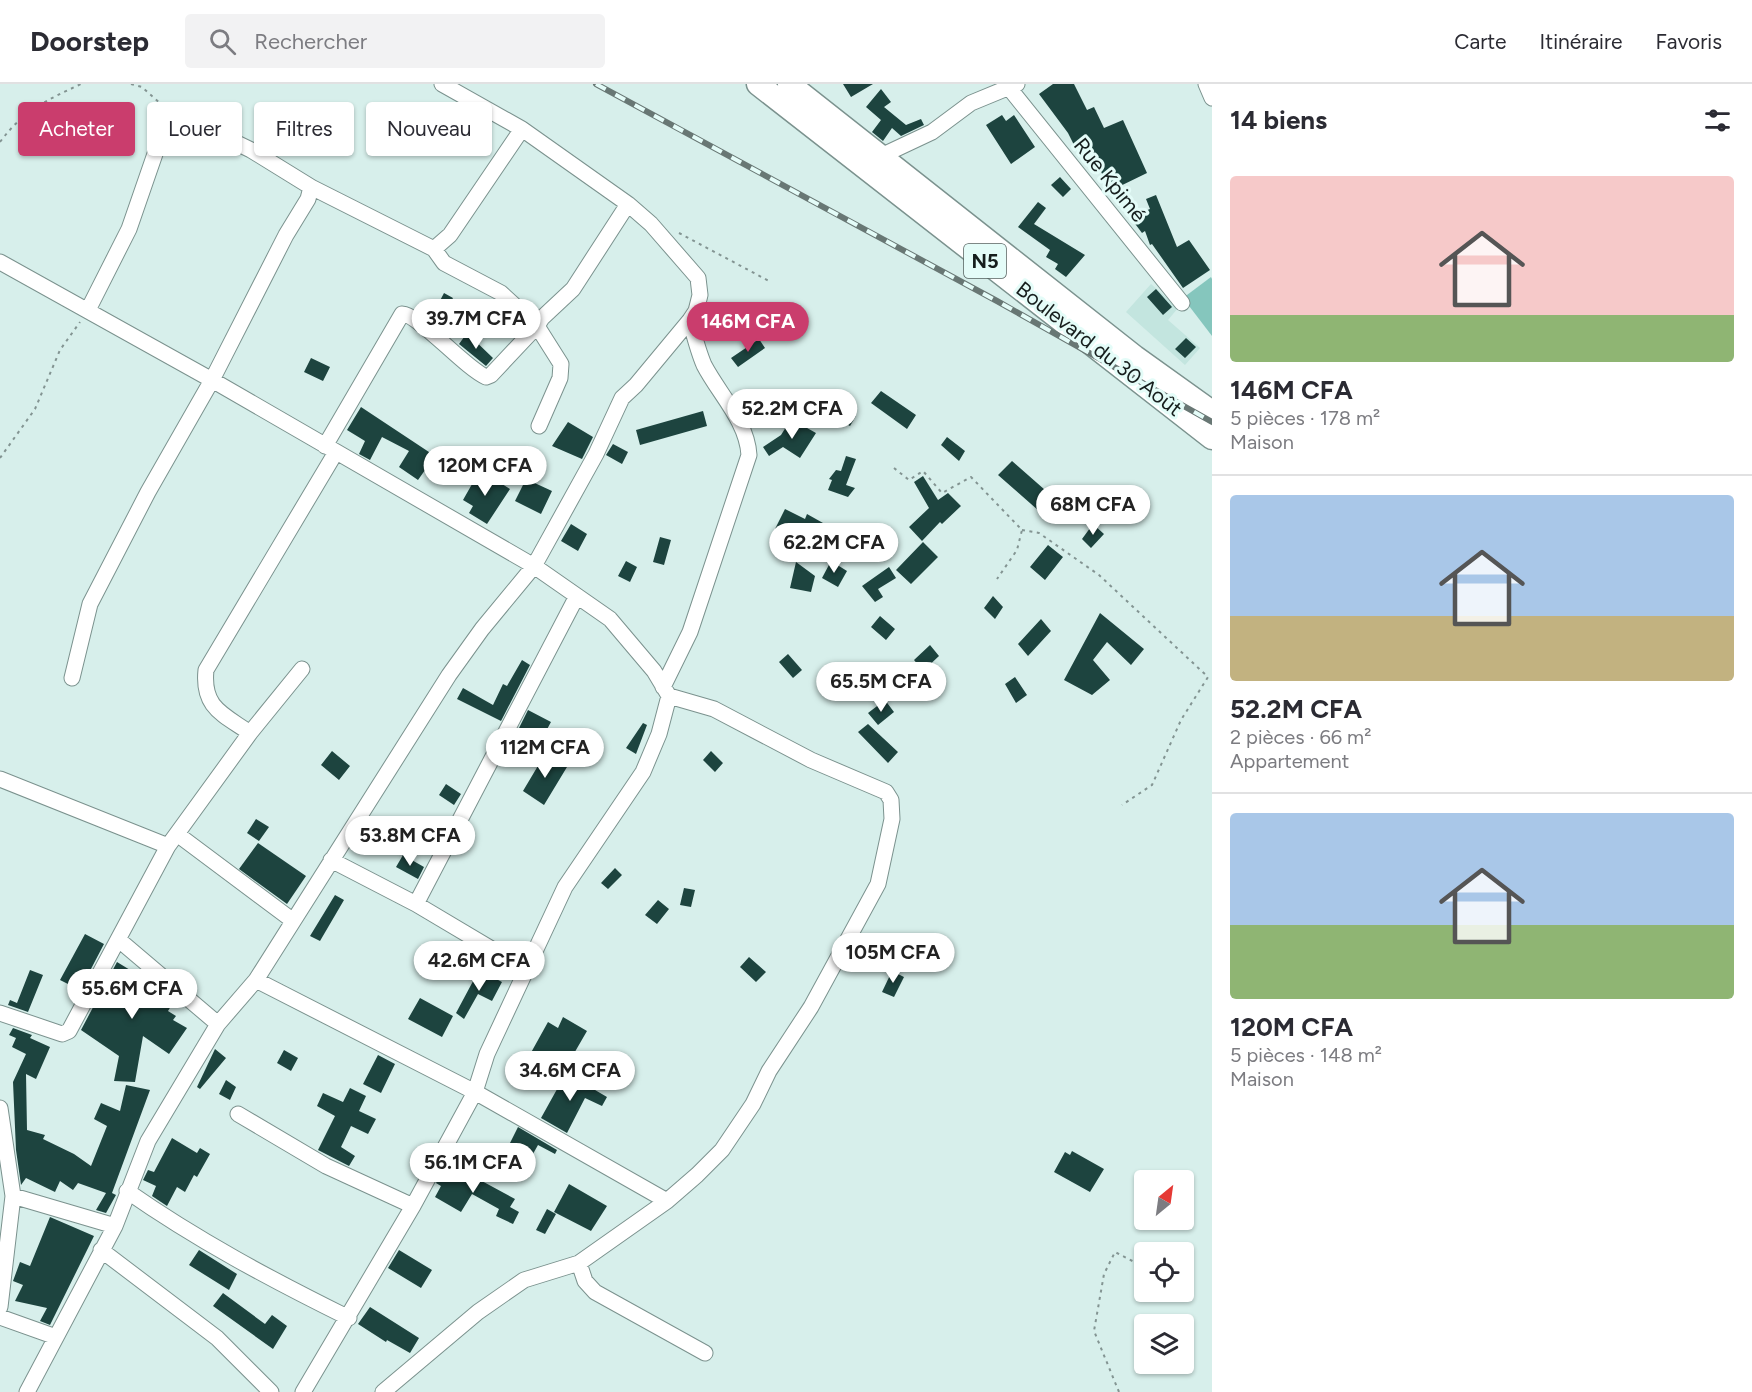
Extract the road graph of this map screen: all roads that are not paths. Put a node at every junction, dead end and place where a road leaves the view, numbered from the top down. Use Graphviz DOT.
graph roads {
  1 [pos="442,84"];
  2 [pos="758,84"];
  3 [pos="789,84"];
  4 [pos="1206,84"];
  5 [pos="1010,85"];
  6 [pos="1212,98"];
  7 [pos="522,129"];
  8 [pos="881,156"];
  9 [pos="311,187"];
  10 [pos="628,204"];
  11 [pos="434,249"];
  12 [pos="2,266"];
  13 [pos="1182,303"];
  14 [pos="88,310"];
  15 [pos="690,320"];
  16 [pos="537,326"];
  17 [pos="212,380"];
  18 [pos="1212,412"];
  19 [pos="539,426"];
  20 [pos="1212,438"];
  21 [pos="331,449"];
  22 [pos="534,567"];
  23 [pos="577,596"];
  24 [pos="302,669"];
  25 [pos="72,678"];
  26 [pos="666,691"];
  27 [pos="250,733"];
  28 [pos="0,779"];
  29 [pos="173,840"];
  30 [pos="331,860"];
  31 [pos="416,904"];
  32 [pos="292,920"];
  33 [pos="118,940"];
  34 [pos="527,970"];
  35 [pos="256,980"];
  36 [pos="0,1013"];
  37 [pos="218,1024"];
  38 [pos="475,1092"];
  39 [pos="0,1108"];
  40 [pos="238,1114"];
  41 [pos="127,1191"];
  42 [pos="13,1196"];
  43 [pos="667,1200"];
  44 [pos="413,1206"];
  45 [pos="115,1226"];
  46 [pos="101,1250"];
  47 [pos="579,1263"];
  48 [pos="0,1307"];
  49 [pos="0,1317"];
  50 [pos="349,1318"];
  51 [pos="56,1337"];
  52 [pos="705,1353"];
  53 [pos="405,1376"];
  54 [pos="27,1392"];
  55 [pos="271,1392"];
  56 [pos="303,1392"];
  57 [pos="383,1392"];
  58 [pos="404,1392"];
  1 -- 7 [label="street"];
  2 -- 20 [label="highway, Boulevard du 30 Août / N5"];
  3 -- 8 [label="highway, Boulevard du 30 Août / N5"];
  4 -- 6 [label="street"];
  5 -- 8 [label="street"];
  5 -- 13 [label="street, Rue Kpimé"];
  7 -- 10 [label="street"];
  7 -- 11 [label="street"];
  8 -- 18 [label="highway, Boulevard du 30 Août / N5"];
  9 -- 11 [label="street"];
  9 -- 14 [label="street"];
  9 -- 17 [label="street"];
  10 -- 15 [label="street"];
  10 -- 16 [label="street"];
  11 -- 16 [label="street"];
  12 -- 14 [label="street"];
  14 -- 17 [label="street"];
  15 -- 22 [label="street"];
  15 -- 26 [label="street"];
  16 -- 19 [label="street"];
  16 -- 21 [label="street"];
  17 -- 21 [label="street"];
  17 -- 25 [label="street"];
  21 -- 22 [label="street"];
  21 -- 27 [label="street"];
  22 -- 23 [label="street"];
  22 -- 30 [label="street"];
  23 -- 26 [label="street"];
  23 -- 31 [label="street"];
  24 -- 27 [label="street"];
  26 -- 34 [label="street"];
  26 -- 43 [label="street"];
  27 -- 29 [label="street"];
  28 -- 29 [label="street"];
  29 -- 32 [label="street"];
  29 -- 33 [label="street"];
  30 -- 31 [label="street"];
  30 -- 32 [label="street"];
  31 -- 34 [label="street"];
  32 -- 35 [label="street"];
  33 -- 36 [label="street"];
  33 -- 37 [label="street"];
  34 -- 38 [label="street"];
  35 -- 37 [label="street"];
  35 -- 38 [label="street"];
  37 -- 41 [label="street"];
  38 -- 43 [label="street"];
  38 -- 44 [label="street"];
  39 -- 42 [label="street"];
  40 -- 44 [label="street"];
  41 -- 45 [label="street"];
  41 -- 50 [label="street"];
  42 -- 45 [label="street"];
  42 -- 48 [label="street"];
  43 -- 47 [label="street"];
  44 -- 50 [label="street"];
  45 -- 46 [label="street"];
  46 -- 51 [label="street"];
  46 -- 55 [label="street"];
  47 -- 52 [label="street"];
  47 -- 53 [label="street"];
  49 -- 51 [label="street"];
  50 -- 56 [label="street"];
  51 -- 54 [label="street"];
  53 -- 57 [label="street"];
  53 -- 58 [label="street"];
}
